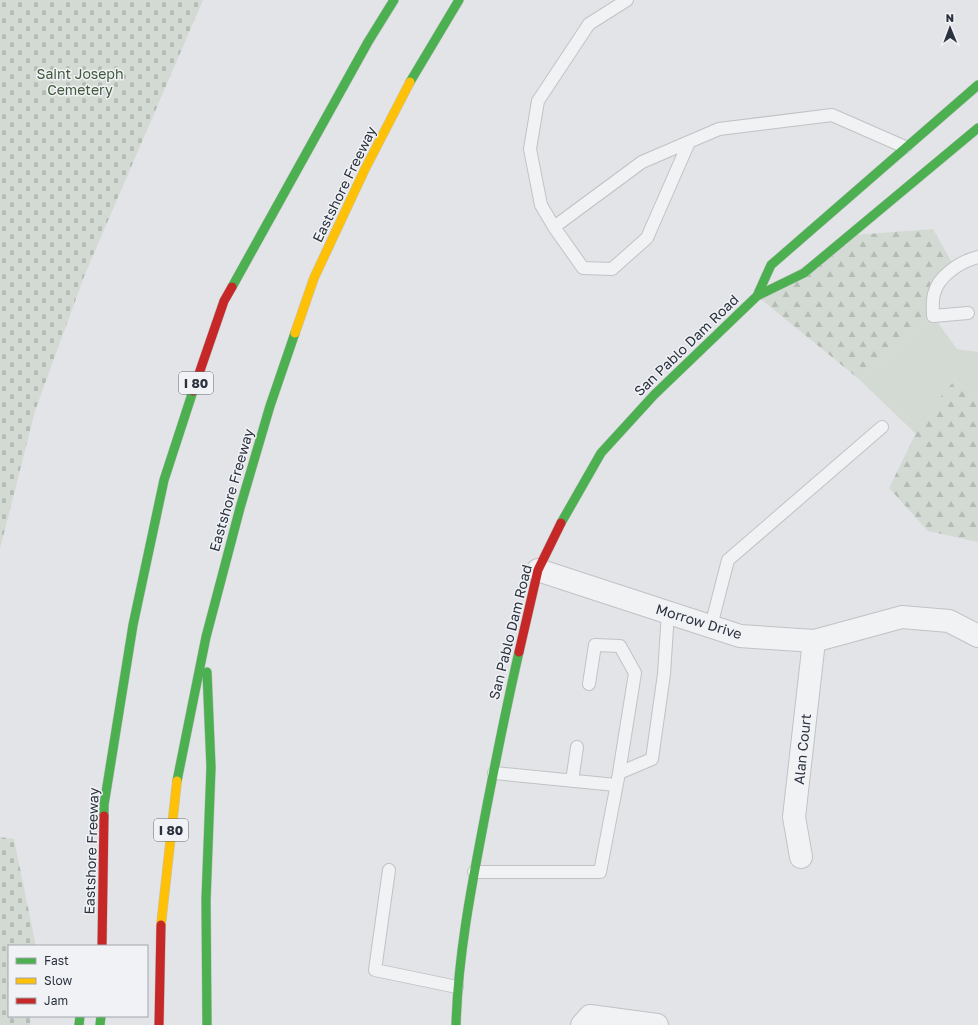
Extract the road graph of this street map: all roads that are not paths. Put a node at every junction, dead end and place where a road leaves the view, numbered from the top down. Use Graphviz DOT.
graph roads {
  1 [pos="394,0"];
  2 [pos="459,0"];
  3 [pos="627,0"];
  4 [pos="978,85"];
  5 [pos="978,128"];
  6 [pos="689,142"];
  7 [pos="905,147"];
  8 [pos="554,227"];
  9 [pos="978,257"];
  10 [pos="757,296"];
  11 [pos="968,313"];
  12 [pos="882,427"];
  13 [pos="538,570"];
  14 [pos="668,612"];
  15 [pos="711,626"];
  16 [pos="978,636"];
  17 [pos="206,637"];
  18 [pos="814,641"];
  19 [pos="589,684"];
  20 [pos="577,747"];
  21 [pos="494,773"];
  22 [pos="617,779"];
  23 [pos="572,781"];
  24 [pos="104,805"];
  25 [pos="801,856"];
  26 [pos="389,870"];
  27 [pos="474,872"];
  28 [pos="93,899"];
  29 [pos="102,945"];
  30 [pos="457,987"];
  31 [pos="159,1025"];
  32 [pos="207,1025"];
  33 [pos="456,1025"];
  34 [pos="582,1025"];
  35 [pos="657,1025"];
  1 -- 24 [label="main road, Eastshore Freeway / I 80"];
  2 -- 17 [label="main road, Eastshore Freeway / I 80"];
  3 -- 8 [label="lane"];
  4 -- 7 [label="main road, San Pablo Dam Road"];
  5 -- 10 [label="main road, San Pablo Dam Road"];
  6 -- 7 [label="lane"];
  6 -- 8 [label="lane"];
  6 -- 8 [label="lane"];
  7 -- 10 [label="main road, San Pablo Dam Road"];
  9 -- 11 [label="lane"];
  10 -- 13 [label="main road, San Pablo Dam Road"];
  12 -- 15 [label="lane"];
  13 -- 14 [label="street, Morrow Drive"];
  13 -- 21 [label="main road, San Pablo Dam Road"];
  14 -- 15 [label="street, Morrow Drive"];
  14 -- 22 [label="lane"];
  15 -- 18 [label="street, Morrow Drive"];
  16 -- 18 [label="street, Morrow Drive"];
  17 -- 31 [label="main road, Eastshore Freeway / I 80"];
  17 -- 32 [label="main road"];
  18 -- 25 [label="street, Alan Court"];
  19 -- 22 [label="lane"];
  20 -- 23 [label="lane"];
  21 -- 23 [label="lane"];
  21 -- 27 [label="main road, San Pablo Dam Road"];
  22 -- 23 [label="lane"];
  22 -- 27 [label="lane"];
  24 -- 28 [label="main road"];
  24 -- 29 [label="main road, Eastshore Freeway / I 80"];
  26 -- 30 [label="lane"];
  27 -- 30 [label="main road, San Pablo Dam Road"];
  30 -- 33 [label="main road, San Pablo Dam Road"];
  34 -- 35 [label="street"];
}
